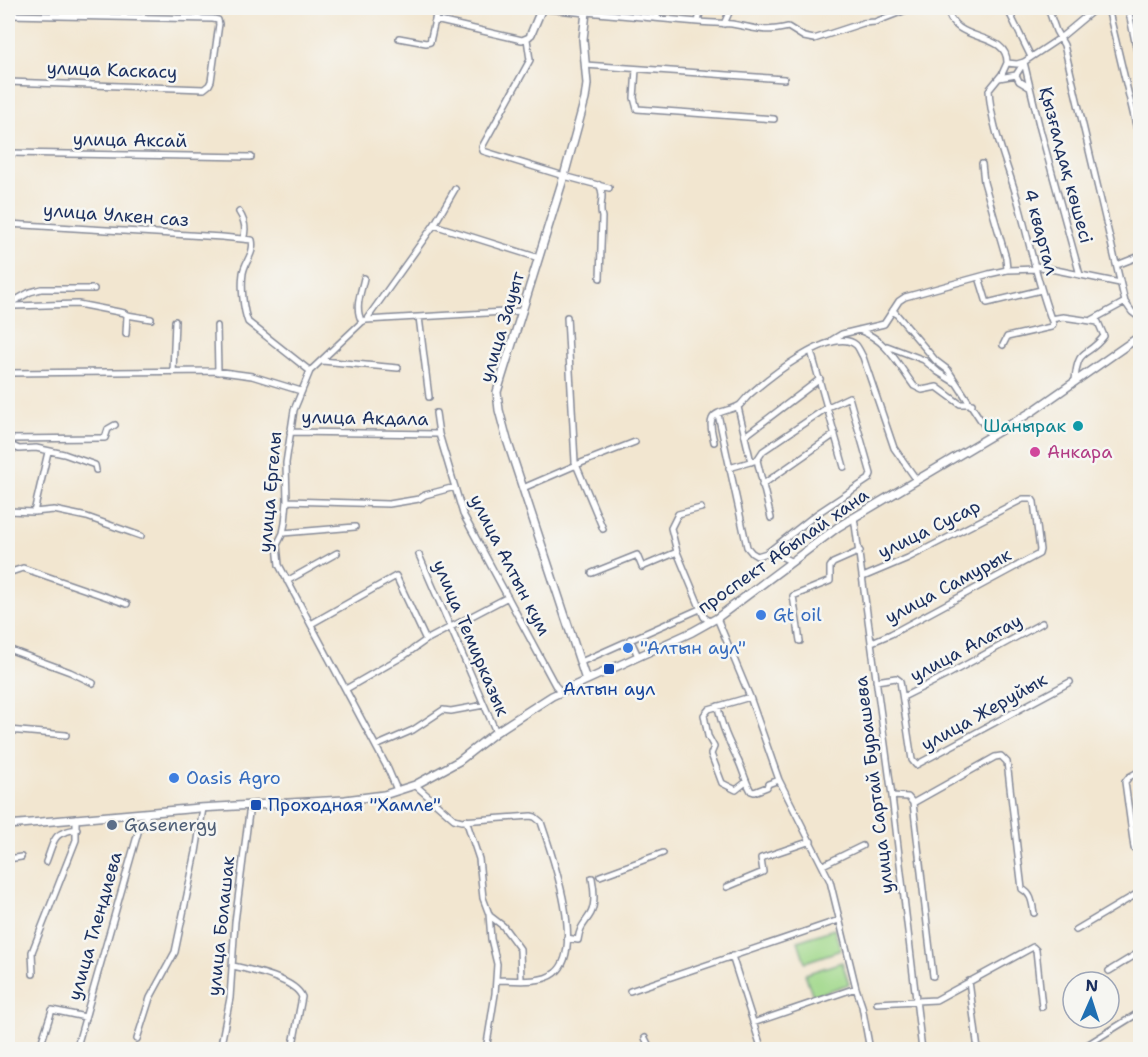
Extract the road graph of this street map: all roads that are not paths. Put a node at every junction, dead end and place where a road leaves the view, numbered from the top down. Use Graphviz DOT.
graph roads {
  1 [pos="437,8"];
  2 [pos="542,8"];
  3 [pos="548,8"];
  4 [pos="621,8"];
  5 [pos="661,8"];
  6 [pos="701,8"];
  7 [pos="731,8"];
  8 [pos="911,8"];
  9 [pos="947,8"];
  10 [pos="1007,8"];
  11 [pos="1048,8"];
  12 [pos="1096,8"];
  13 [pos="1108,8"];
  14 [pos="1128,8"];
  15 [pos="586,10"];
  16 [pos="8,15"];
  17 [pos="619,15"];
  18 [pos="656,18"];
  19 [pos="435,20"];
  20 [pos="698,22"];
  21 [pos="724,24"];
  22 [pos="529,36"];
  23 [pos="399,38"];
  24 [pos="1060,38"];
  25 [pos="1031,57"];
  26 [pos="1024,62"];
  27 [pos="1007,63"];
  28 [pos="585,65"];
  29 [pos="1140,66"];
  30 [pos="636,69"];
  31 [pos="1016,75"];
  32 [pos="999,78"];
  33 [pos="784,79"];
  34 [pos="8,82"];
  35 [pos="1029,87"];
  36 [pos="774,119"];
  37 [pos="1139,133"];
  38 [pos="1140,142"];
  39 [pos="8,153"];
  40 [pos="251,158"];
  41 [pos="982,164"];
  42 [pos="564,176"];
  43 [pos="599,185"];
  44 [pos="609,188"];
  45 [pos="455,189"];
  46 [pos="240,212"];
  47 [pos="8,224"];
  48 [pos="434,225"];
  49 [pos="243,239"];
  50 [pos="1140,256"];
  51 [pos="539,258"];
  52 [pos="1117,265"];
  53 [pos="1036,268"];
  54 [pos="1006,270"];
  55 [pos="1080,275"];
  56 [pos="979,277"];
  57 [pos="364,278"];
  58 [pos="600,278"];
  59 [pos="1120,283"];
  60 [pos="94,289"];
  61 [pos="1041,290"];
  62 [pos="1125,302"];
  63 [pos="8,304"];
  64 [pos="893,310"];
  65 [pos="523,311"];
  66 [pos="127,315"];
  67 [pos="419,317"];
  68 [pos="567,317"];
  69 [pos="1140,318"];
  70 [pos="151,319"];
  71 [pos="1051,319"];
  72 [pos="1096,319"];
  73 [pos="175,321"];
  74 [pos="364,321"];
  75 [pos="217,326"];
  76 [pos="858,330"];
  77 [pos="126,334"];
  78 [pos="1140,336"];
  79 [pos="831,341"];
  80 [pos="923,345"];
  81 [pos="1003,345"];
  82 [pos="885,346"];
  83 [pos="811,351"];
  84 [pos="322,361"];
  85 [pos="929,363"];
  86 [pos="398,368"];
  87 [pos="310,371"];
  88 [pos="173,372"];
  89 [pos="218,372"];
  90 [pos="8,373"];
  91 [pos="820,379"];
  92 [pos="1075,380"];
  93 [pos="956,382"];
  94 [pos="301,391"];
  95 [pos="429,397"];
  96 [pos="972,404"];
  97 [pos="738,407"];
  98 [pos="828,408"];
  99 [pos="436,413"];
  100 [pos="718,414"];
  101 [pos="115,425"];
  102 [pos="290,432"];
  103 [pos="439,434"];
  104 [pos="835,434"];
  105 [pos="745,436"];
  106 [pos="991,436"];
  107 [pos="8,439"];
  108 [pos="635,442"];
  109 [pos="714,442"];
  110 [pos="8,444"];
  111 [pos="48,452"];
  112 [pos="754,461"];
  113 [pos="576,465"];
  114 [pos="844,467"];
  115 [pos="729,468"];
  116 [pos="96,470"];
  117 [pos="916,479"];
  118 [pos="762,485"];
  119 [pos="455,487"];
  120 [pos="523,488"];
  121 [pos="287,501"];
  122 [pos="701,508"];
  123 [pos="8,511"];
  124 [pos="34,512"];
  125 [pos="854,517"];
  126 [pos="771,518"];
  127 [pos="355,527"];
  128 [pos="603,529"];
  129 [pos="283,533"];
  130 [pos="141,536"];
  131 [pos="860,551"];
  132 [pos="677,552"];
  133 [pos="337,553"];
  134 [pos="766,553"];
  135 [pos="419,555"];
  136 [pos="1037,555"];
  137 [pos="792,562"];
  138 [pos="8,573"];
  139 [pos="592,573"];
  140 [pos="863,577"];
  141 [pos="287,581"];
  142 [pos="508,597"];
  143 [pos="127,604"];
  144 [pos="702,608"];
  145 [pos="714,620"];
  146 [pos="1042,623"];
  147 [pos="311,624"];
  148 [pos="451,629"];
  149 [pos="630,639"];
  150 [pos="426,640"];
  151 [pos="800,641"];
  152 [pos="872,642"];
  153 [pos="8,649"];
  154 [pos="638,656"];
  155 [pos="581,662"];
  156 [pos="586,680"];
  157 [pos="876,681"];
  158 [pos="1070,682"];
  159 [pos="93,683"];
  160 [pos="346,689"];
  161 [pos="561,692"];
  162 [pos="750,697"];
  163 [pos="903,697"];
  164 [pos="484,705"];
  165 [pos="718,706"];
  166 [pos="8,730"];
  167 [pos="496,732"];
  168 [pos="66,735"];
  169 [pos="729,743"];
  170 [pos="376,746"];
  171 [pos="714,747"];
  172 [pos="1140,771"];
  173 [pos="779,780"];
  174 [pos="746,782"];
  175 [pos="415,784"];
  176 [pos="397,790"];
  177 [pos="892,796"];
  178 [pos="913,803"];
  179 [pos="249,805"];
  180 [pos="203,808"];
  181 [pos="147,813"];
  182 [pos="76,818"];
  183 [pos="466,820"];
  184 [pos="8,825"];
  185 [pos="77,829"];
  186 [pos="811,841"];
  187 [pos="862,846"];
  188 [pos="1134,848"];
  189 [pos="663,853"];
  190 [pos="21,857"];
  191 [pos="8,859"];
  192 [pos="46,862"];
  193 [pos="823,865"];
  194 [pos="600,876"];
  195 [pos="592,878"];
  196 [pos="728,887"];
  197 [pos="1140,892"];
  198 [pos="1034,913"];
  199 [pos="489,916"];
  200 [pos="838,920"];
  201 [pos="1076,930"];
  202 [pos="567,938"];
  203 [pos="1140,952"];
  204 [pos="732,956"];
  205 [pos="233,966"];
  206 [pos="1111,970"];
  207 [pos="33,974"];
  208 [pos="933,976"];
  209 [pos="496,980"];
  210 [pos="521,980"];
  211 [pos="969,981"];
  212 [pos="856,988"];
  213 [pos="630,990"];
  214 [pos="915,1002"];
  215 [pos="877,1003"];
  216 [pos="1042,1007"];
  217 [pos="1140,1012"];
  218 [pos="85,1017"];
  219 [pos="753,1023"];
  220 [pos="137,1039"];
  221 [pos="39,1050"];
  222 [pos="76,1050"];
  223 [pos="220,1050"];
  224 [pos="292,1050"];
  225 [pos="486,1050"];
  226 [pos="762,1050"];
  227 [pos="870,1050"];
  228 [pos="922,1050"];
  229 [pos="978,1050"];
  230 [pos="1079,1050"];
  1 -- 19 [label="street"];
  2 -- 22 [label="main road"];
  3 -- 15 [label="main road"];
  4 -- 17 [label="street"];
  5 -- 18 [label="street"];
  6 -- 20 [label="street"];
  7 -- 21 [label="street"];
  8 -- 21 [label="street"];
  9 -- 27 [label="street"];
  10 -- 25 [label="street"];
  11 -- 24 [label="street"];
  12 -- 24 [label="street"];
  13 -- 37 [label="street"];
  14 -- 29 [label="street"];
  15 -- 17 [label="street"];
  15 -- 28 [label="main road, улица Зауыт"];
  16 -- 34 [label="street, улица Каскасу"];
  17 -- 18 [label="street"];
  18 -- 20 [label="street"];
  19 -- 22 [label="street"];
  19 -- 23 [label="street"];
  20 -- 21 [label="street"];
  22 -- 42 [label="street"];
  24 -- 25 [label="street"];
  24 -- 52 [label="street"];
  25 -- 26 [label="street"];
  26 -- 27 [label="street"];
  26 -- 31 [label="street"];
  26 -- 35 [label="street, Қызғалдақ көшесі"];
  27 -- 32 [label="street"];
  28 -- 30 [label="street"];
  28 -- 42 [label="main road, улица Зауыт"];
  30 -- 33 [label="street"];
  30 -- 36 [label="street"];
  31 -- 32 [label="street"];
  31 -- 35 [label="street"];
  32 -- 53 [label="street, 4 квартал"];
  35 -- 55 [label="street, Қызғалдақ көшесі"];
  37 -- 38 [label="street"];
  39 -- 40 [label="street, улица Аксай"];
  41 -- 54 [label="street"];
  42 -- 43 [label="street"];
  42 -- 51 [label="main road, улица Зауыт"];
  43 -- 44 [label="street"];
  43 -- 58 [label="street"];
  45 -- 48 [label="street, улица Ергелы"];
  46 -- 49 [label="street"];
  47 -- 49 [label="street, улица Улкен саз"];
  48 -- 51 [label="street"];
  48 -- 74 [label="street, улица Ергелы"];
  49 -- 87 [label="street"];
  50 -- 52 [label="street"];
  51 -- 65 [label="main road, улица Зауыт"];
  52 -- 59 [label="street"];
  53 -- 54 [label="street"];
  53 -- 55 [label="street"];
  53 -- 61 [label="street, 4 квартал"];
  54 -- 56 [label="street"];
  55 -- 59 [label="street"];
  56 -- 61 [label="street"];
  56 -- 64 [label="street"];
  57 -- 74 [label="street"];
  59 -- 62 [label="street"];
  60 -- 63 [label="street"];
  61 -- 71 [label="street, 4 квартал"];
  62 -- 69 [label="street"];
  62 -- 72 [label="street"];
  63 -- 66 [label="street"];
  64 -- 76 [label="street"];
  64 -- 80 [label="street"];
  65 -- 67 [label="street"];
  65 -- 120 [label="main road, улица Зауыт"];
  66 -- 70 [label="street"];
  66 -- 77 [label="street"];
  67 -- 74 [label="street"];
  67 -- 95 [label="street"];
  68 -- 113 [label="street"];
  71 -- 72 [label="street"];
  71 -- 81 [label="street"];
  72 -- 92 [label="street"];
  73 -- 88 [label="street"];
  74 -- 84 [label="street, улица Ергелы"];
  75 -- 89 [label="street"];
  76 -- 79 [label="street"];
  76 -- 82 [label="street"];
  78 -- 92 [label="main road, проспект Абылай хана"];
  79 -- 83 [label="street"];
  79 -- 117 [label="street"];
  80 -- 85 [label="street"];
  80 -- 93 [label="street"];
  82 -- 85 [label="street"];
  82 -- 96 [label="street"];
  83 -- 91 [label="street"];
  83 -- 97 [label="street"];
  84 -- 86 [label="street"];
  84 -- 87 [label="street, улица Ергелы"];
  85 -- 93 [label="street"];
  87 -- 94 [label="street, улица Ергелы"];
  88 -- 89 [label="street"];
  88 -- 90 [label="street"];
  89 -- 94 [label="street"];
  91 -- 98 [label="street"];
  91 -- 105 [label="street"];
  92 -- 106 [label="main road, проспект Абылай хана"];
  93 -- 96 [label="street"];
  94 -- 102 [label="street, улица Ергелы"];
  96 -- 106 [label="street"];
  97 -- 100 [label="street"];
  97 -- 105 [label="street"];
  98 -- 104 [label="street"];
  98 -- 112 [label="street"];
  98 -- 134 [label="street"];
  99 -- 103 [label="street, улица Алтын кум"];
  100 -- 109 [label="street"];
  100 -- 115 [label="street"];
  101 -- 107 [label="street"];
  102 -- 103 [label="street, улица Акдала"];
  102 -- 121 [label="street, улица Ергелы"];
  103 -- 119 [label="street, улица Алтын кум"];
  104 -- 114 [label="street"];
  104 -- 118 [label="street"];
  105 -- 112 [label="street"];
  106 -- 117 [label="main road, проспект Абылай хана"];
  108 -- 113 [label="street"];
  110 -- 111 [label="street"];
  111 -- 116 [label="street"];
  111 -- 124 [label="street"];
  112 -- 115 [label="street"];
  112 -- 118 [label="street"];
  113 -- 120 [label="street"];
  113 -- 128 [label="street"];
  115 -- 134 [label="street"];
  117 -- 125 [label="main road, проспект Абылай хана"];
  118 -- 126 [label="street"];
  119 -- 121 [label="street"];
  119 -- 142 [label="street, улица Алтын кум"];
  120 -- 155 [label="main road, улица Зауыт"];
  121 -- 129 [label="street, улица Ергелы"];
  122 -- 132 [label="street"];
  123 -- 124 [label="street"];
  124 -- 130 [label="street"];
  125 -- 131 [label="street, улица Сартай Бурашева"];
  125 -- 137 [label="main road, проспект Абылай хана"];
  127 -- 129 [label="street"];
  129 -- 141 [label="street, улица Ергелы"];
  131 -- 140 [label="street, улица Сартай Бурашева"];
  131 -- 151 [label="street"];
  132 -- 139 [label="street"];
  132 -- 144 [label="street"];
  133 -- 141 [label="street"];
  134 -- 137 [label="street"];
  135 -- 148 [label="street, улица Темирказык"];
  136 -- 140 [label="street, улица Сусар"];
  136 -- 152 [label="street, улица Самурык"];
  137 -- 145 [label="main road, проспект Абылай хана"];
  138 -- 143 [label="street"];
  140 -- 152 [label="street, улица Сартай Бурашева"];
  141 -- 147 [label="street, улица Ергелы"];
  142 -- 148 [label="street"];
  142 -- 161 [label="street, улица Алтын кум"];
  144 -- 145 [label="street"];
  144 -- 149 [label="street"];
  145 -- 154 [label="main road, проспект Абылай хана"];
  145 -- 162 [label="street"];
  146 -- 163 [label="street, улица Алатау"];
  147 -- 150 [label="street"];
  147 -- 160 [label="street, улица Ергелы"];
  148 -- 150 [label="street"];
  148 -- 164 [label="street, улица Темирказык"];
  149 -- 154 [label="street"];
  149 -- 155 [label="street"];
  150 -- 160 [label="street"];
  152 -- 157 [label="street, улица Сартай Бурашева"];
  153 -- 159 [label="street"];
  154 -- 156 [label="main road, проспект Абылай хана"];
  155 -- 156 [label="main road, улица Зауыт"];
  156 -- 161 [label="main road, проспект Абылай хана"];
  157 -- 163 [label="street"];
  157 -- 177 [label="street, улица Сартай Бурашева"];
  158 -- 163 [label="street, улица Жеруйык"];
  160 -- 170 [label="street, улица Ергелы"];
  161 -- 167 [label="main road, проспект Абылай хана"];
  162 -- 165 [label="street"];
  162 -- 173 [label="street"];
  164 -- 167 [label="street, улица Темирказык"];
  164 -- 170 [label="street"];
  165 -- 169 [label="street"];
  165 -- 171 [label="street"];
  166 -- 168 [label="street"];
  167 -- 175 [label="main road, проспект Абылай хана"];
  169 -- 171 [label="street"];
  169 -- 174 [label="street"];
  170 -- 176 [label="street, улица Ергелы"];
  171 -- 174 [label="street"];
  172 -- 188 [label="street"];
  173 -- 174 [label="street"];
  173 -- 186 [label="street"];
  175 -- 176 [label="main road, проспект Абылай хана"];
  175 -- 183 [label="street"];
  176 -- 179 [label="main road, проспект Абылай хана"];
  177 -- 178 [label="street"];
  177 -- 214 [label="street, улица Сартай Бурашева"];
  178 -- 198 [label="street"];
  178 -- 208 [label="street"];
  179 -- 180 [label="main road, проспект Абылай хана"];
  179 -- 205 [label="street, улица Болашак"];
  180 -- 181 [label="main road, проспект Абылай хана"];
  180 -- 220 [label="street"];
  181 -- 182 [label="main road, проспект Абылай хана"];
  181 -- 218 [label="street, улица Тлендиева"];
  182 -- 184 [label="main road, проспект Абылай хана"];
  182 -- 185 [label="street"];
  183 -- 199 [label="street"];
  183 -- 202 [label="street"];
  185 -- 192 [label="street"];
  185 -- 207 [label="street"];
  186 -- 193 [label="street"];
  186 -- 196 [label="street"];
  187 -- 193 [label="street"];
  189 -- 194 [label="street"];
  190 -- 191 [label="street"];
  193 -- 200 [label="street"];
  195 -- 202 [label="street"];
  197 -- 201 [label="street"];
  199 -- 209 [label="street"];
  199 -- 210 [label="street"];
  200 -- 204 [label="street"];
  200 -- 212 [label="street"];
  202 -- 210 [label="street"];
  203 -- 206 [label="street"];
  204 -- 213 [label="street"];
  204 -- 219 [label="street"];
  205 -- 223 [label="street, улица Болашак"];
  205 -- 224 [label="street"];
  209 -- 210 [label="street"];
  209 -- 225 [label="street"];
  211 -- 214 [label="street"];
  211 -- 216 [label="street"];
  211 -- 229 [label="street"];
  212 -- 219 [label="street"];
  212 -- 227 [label="street"];
  214 -- 215 [label="street"];
  214 -- 228 [label="street, улица Сартай Бурашева"];
  217 -- 230 [label="street"];
  218 -- 221 [label="street"];
  218 -- 222 [label="street, улица Тлендиева"];
  219 -- 226 [label="street"];
}
